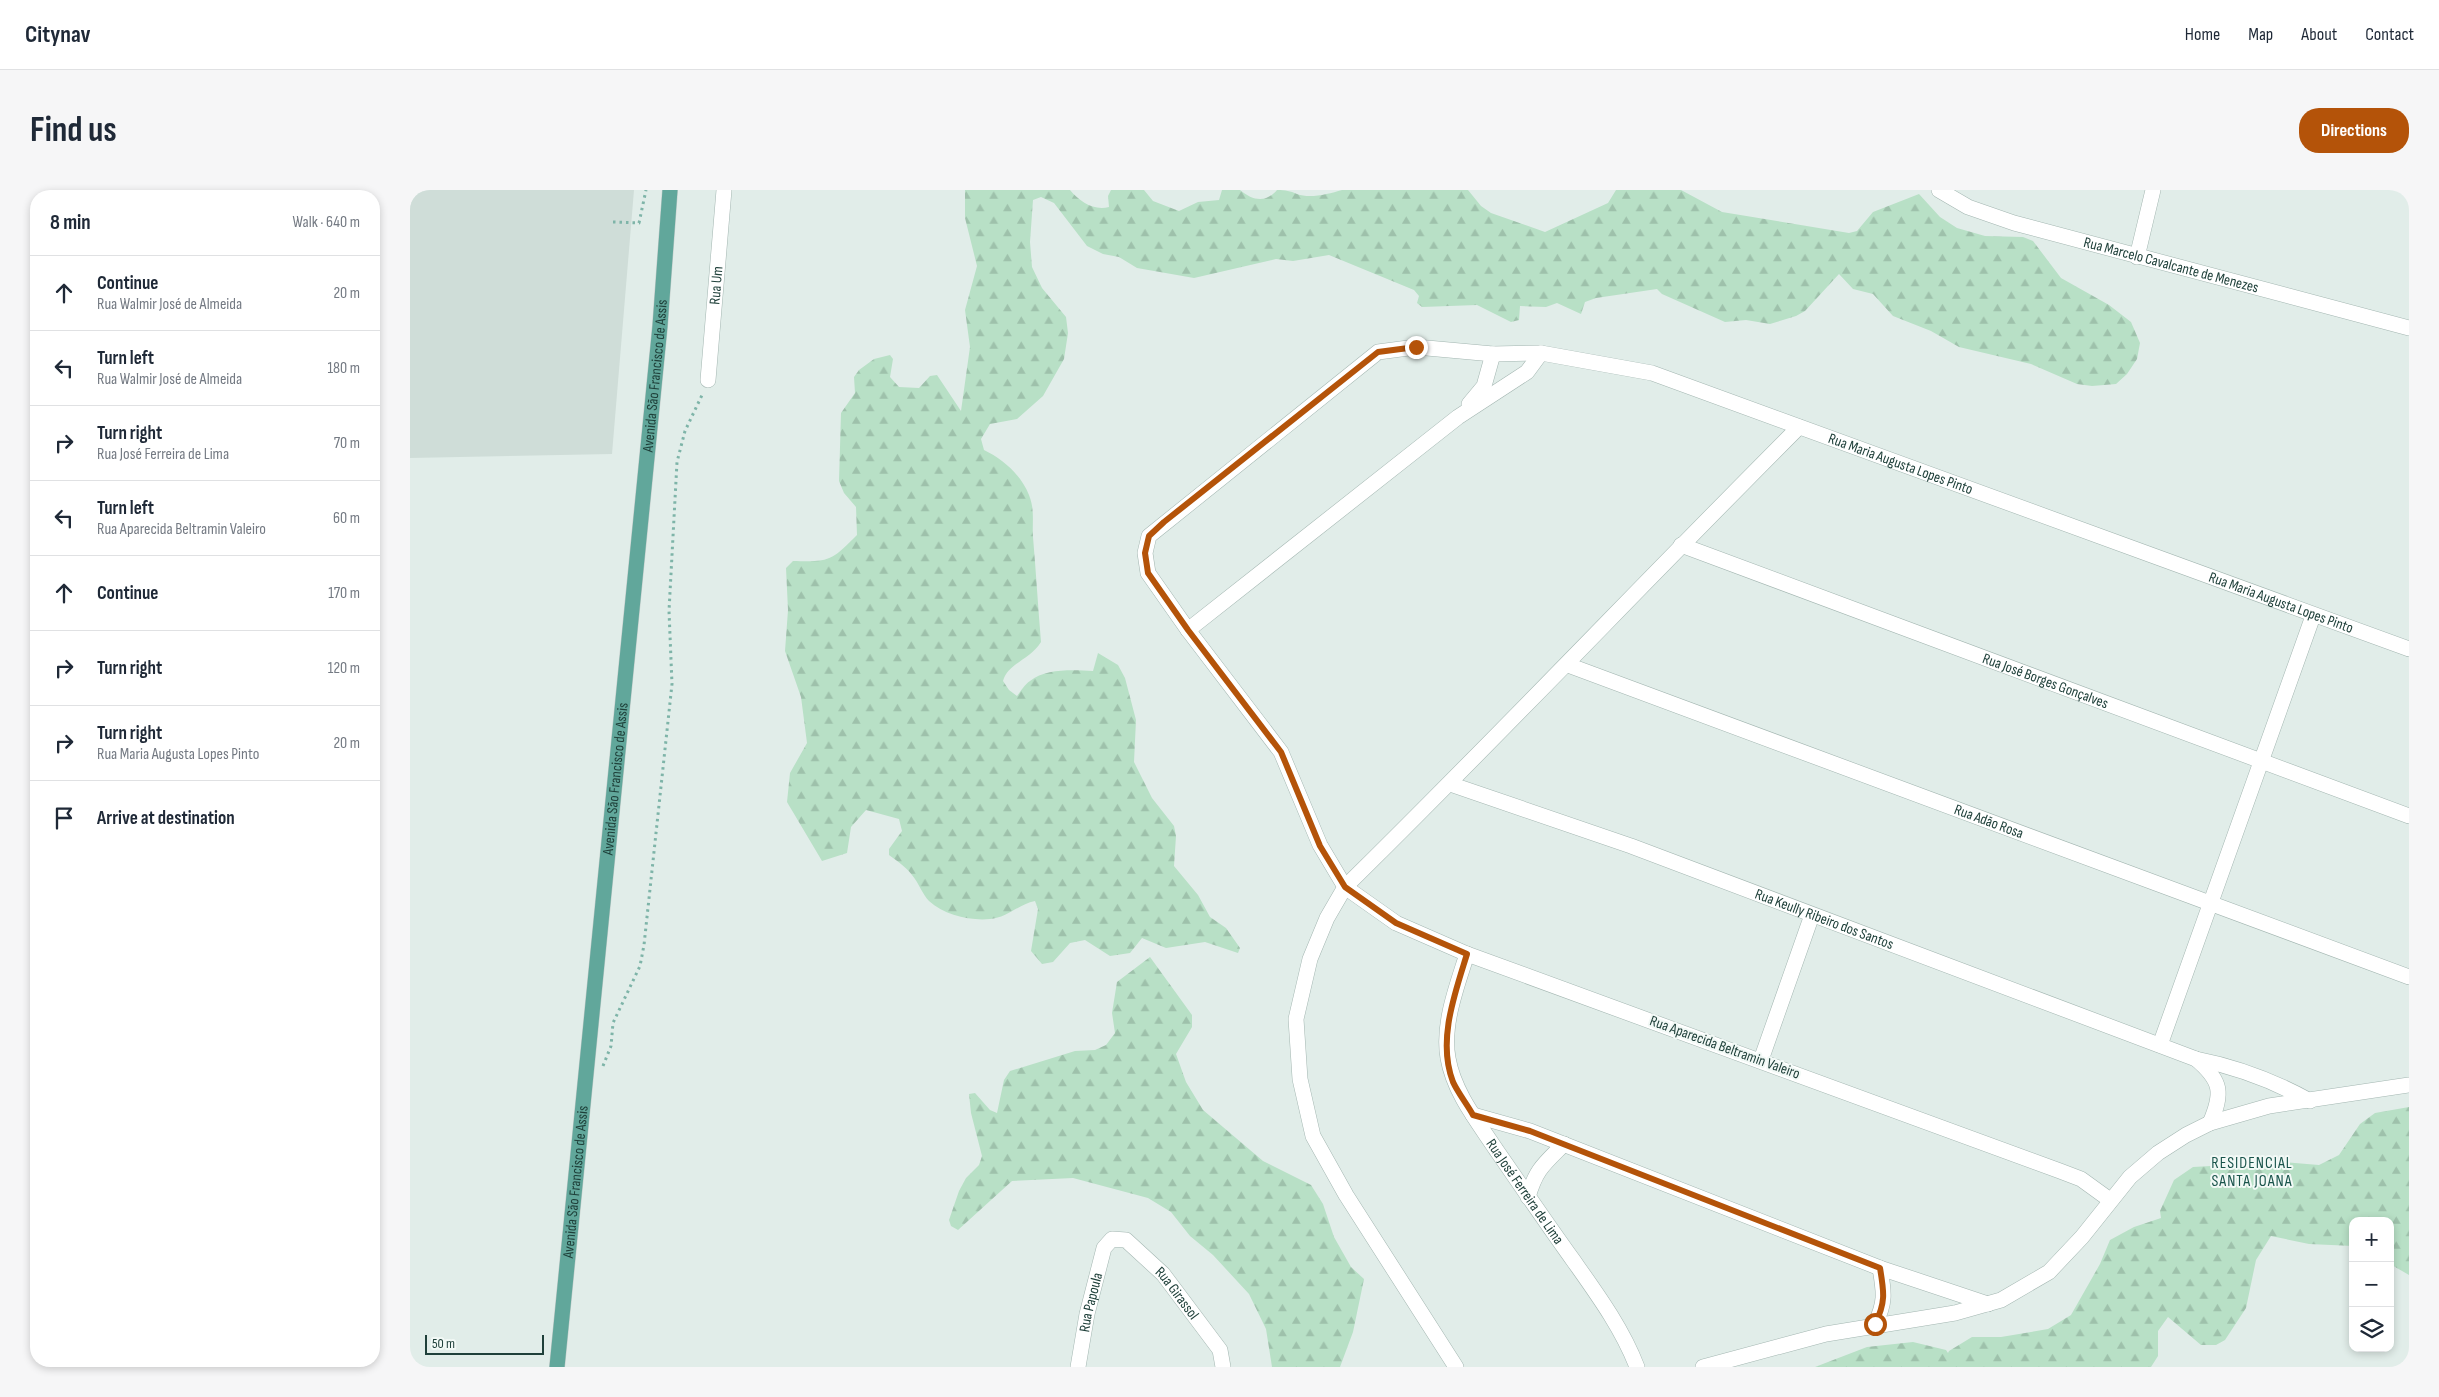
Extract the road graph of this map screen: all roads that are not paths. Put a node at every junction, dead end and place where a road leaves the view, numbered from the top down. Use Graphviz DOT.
graph roads {
  1 [pos="670,190"];
  2 [pos="724,190"];
  3 [pos="1939,190"];
  4 [pos="2153,190"];
  5 [pos="2137,257"];
  6 [pos="2409,328"];
  7 [pos="1541,353"];
  8 [pos="1493,354"];
  9 [pos="708,380"];
  10 [pos="1458,417"];
  11 [pos="1799,426"];
  12 [pos="1681,545"];
  13 [pos="2313,616"];
  14 [pos="1188,630"];
  15 [pos="2409,649"];
  16 [pos="1568,665"];
  17 [pos="2260,762"];
  18 [pos="1450,784"];
  19 [pos="2409,816"];
  20 [pos="1345,887"];
  21 [pos="2212,904"];
  22 [pos="1812,915"];
  23 [pos="1467,954"];
  24 [pos="2409,977"];
  25 [pos="2160,1045"];
  26 [pos="2196,1059"];
  27 [pos="1761,1060"];
  28 [pos="2409,1085"];
  29 [pos="2310,1101"];
  30 [pos="1473,1115"];
  31 [pos="2210,1122"];
  32 [pos="1564,1144"];
  33 [pos="1528,1197"];
  34 [pos="2110,1200"];
  35 [pos="1112,1239"];
  36 [pos="1880,1268"];
  37 [pos="1989,1304"];
  38 [pos="1875,1324"];
  39 [pos="1636,1364"];
  40 [pos="557,1367"];
  41 [pos="1078,1367"];
  42 [pos="1223,1367"];
  43 [pos="1456,1367"];
  44 [pos="1703,1367"];
  1 -- 40 [label="main road, Avenida São Francisco de Assis"];
  2 -- 9 [label="street, Rua Um"];
  3 -- 5 [label="street, Rua Marcelo Cavalcante de Menezes"];
  4 -- 5 [label="street"];
  5 -- 6 [label="street, Rua Marcelo Cavalcante de Menezes"];
  7 -- 8 [label="street, Rua Maria Augusta Lopes Pinto"];
  7 -- 10 [label="street"];
  7 -- 11 [label="street, Rua Maria Augusta Lopes Pinto"];
  8 -- 10 [label="street"];
  8 -- 14 [label="street, Rua Maria Augusta Lopes Pinto"];
  10 -- 14 [label="street"];
  11 -- 12 [label="street"];
  11 -- 13 [label="street, Rua Maria Augusta Lopes Pinto"];
  12 -- 16 [label="street"];
  12 -- 17 [label="street, Rua José Borges Gonçalves"];
  13 -- 15 [label="street, Rua Maria Augusta Lopes Pinto"];
  13 -- 17 [label="street"];
  14 -- 20 [label="street"];
  16 -- 18 [label="street"];
  16 -- 21 [label="street, Rua Adão Rosa"];
  17 -- 19 [label="street, Rua José Borges Gonçalves"];
  17 -- 21 [label="street"];
  18 -- 20 [label="street"];
  18 -- 22 [label="street, Rua Keully Ribeiro dos Santos"];
  20 -- 23 [label="street, Rua Aparecida Beltramin Valeiro"];
  20 -- 43 [label="street"];
  21 -- 24 [label="street, Rua Adão Rosa"];
  21 -- 25 [label="street"];
  22 -- 25 [label="street, Rua Keully Ribeiro dos Santos"];
  22 -- 27 [label="street"];
  23 -- 27 [label="street, Rua Aparecida Beltramin Valeiro"];
  23 -- 30 [label="street, Rua José Ferreira de Lima"];
  25 -- 26 [label="street, Rua Keully Ribeiro dos Santos"];
  26 -- 29 [label="street, Rua Keully Ribeiro dos Santos"];
  26 -- 31 [label="street, Rua Keully Ribeiro dos Santos"];
  27 -- 34 [label="street, Rua Aparecida Beltramin Valeiro"];
  28 -- 29 [label="street"];
  29 -- 31 [label="street"];
  30 -- 32 [label="street"];
  30 -- 33 [label="street, Rua José Ferreira de Lima"];
  31 -- 34 [label="street"];
  32 -- 33 [label="street"];
  32 -- 36 [label="street"];
  33 -- 39 [label="street, Rua José Ferreira de Lima"];
  34 -- 37 [label="street"];
  35 -- 41 [label="street, Rua Papoula"];
  35 -- 42 [label="street, Rua Girassol"];
  36 -- 37 [label="street"];
  36 -- 38 [label="street"];
  37 -- 38 [label="street"];
  38 -- 44 [label="street"];
}
